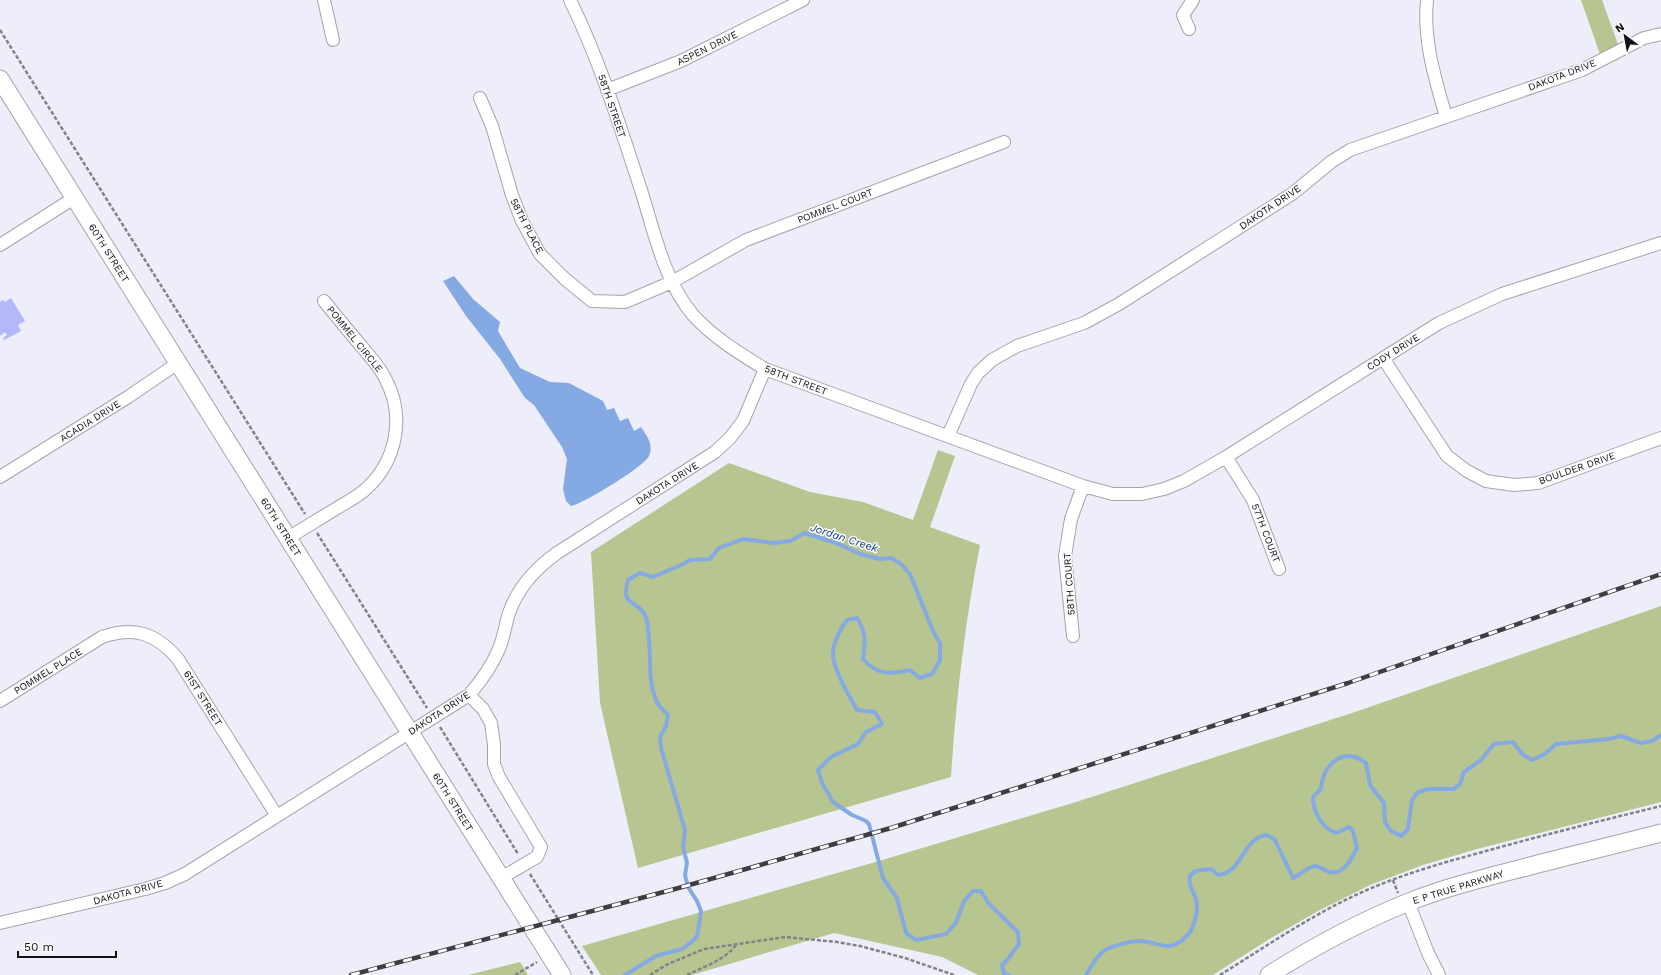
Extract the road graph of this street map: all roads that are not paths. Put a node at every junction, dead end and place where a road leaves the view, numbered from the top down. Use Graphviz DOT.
graph roads {
  1 [pos="324,0"];
  2 [pos="570,0"];
  3 [pos="803,0"];
  4 [pos="1194,0"];
  5 [pos="1427,0"];
  6 [pos="1189,29"];
  7 [pos="1661,34"];
  8 [pos="334,40"];
  9 [pos="0,79"];
  10 [pos="607,90"];
  11 [pos="480,98"];
  12 [pos="1446,117"];
  13 [pos="1004,142"];
  14 [pos="74,198"];
  15 [pos="1661,243"];
  16 [pos="0,245"];
  17 [pos="672,282"];
  18 [pos="324,301"];
  19 [pos="1383,358"];
  20 [pos="178,363"];
  21 [pos="765,369"];
  22 [pos="948,436"];
  23 [pos="1661,438"];
  24 [pos="1226,457"];
  25 [pos="0,477"];
  26 [pos="1083,486"];
  27 [pos="1142,494"];
  28 [pos="288,538"];
  29 [pos="1279,569"];
  30 [pos="1073,636"];
  31 [pos="96,640"];
  32 [pos="469,695"];
  33 [pos="0,701"];
  34 [pos="410,732"];
  35 [pos="277,816"];
  36 [pos="1661,833"];
  37 [pos="501,878"];
  38 [pos="1408,902"];
  39 [pos="0,923"];
  40 [pos="562,975"];
  41 [pos="1268,975"];
  42 [pos="1439,975"];
  1 -- 8 [label="street"];
  2 -- 10 [label="street, 58TH STREET"];
  3 -- 10 [label="street, ASPEN DRIVE"];
  4 -- 6 [label="street"];
  5 -- 12 [label="street"];
  7 -- 12 [label="street, DAKOTA DRIVE"];
  9 -- 14 [label="main road, 60TH STREET"];
  10 -- 17 [label="street, 58TH STREET"];
  11 -- 17 [label="street, 58TH PLACE"];
  12 -- 22 [label="street, DAKOTA DRIVE"];
  13 -- 17 [label="street, POMMEL COURT"];
  14 -- 16 [label="street"];
  14 -- 20 [label="main road, 60TH STREET"];
  15 -- 19 [label="street, CODY DRIVE"];
  17 -- 21 [label="street, 58TH STREET"];
  18 -- 28 [label="street, POMMEL CIRCLE"];
  19 -- 23 [label="street, BOULDER DRIVE"];
  19 -- 24 [label="street, CODY DRIVE"];
  20 -- 25 [label="street, ACADIA DRIVE"];
  20 -- 28 [label="main road, 60TH STREET"];
  21 -- 22 [label="street, 58TH STREET"];
  21 -- 32 [label="street, DAKOTA DRIVE"];
  22 -- 26 [label="street, 58TH STREET"];
  24 -- 27 [label="street, CODY DRIVE"];
  24 -- 29 [label="street, 57TH COURT"];
  26 -- 27 [label="street, 58TH STREET"];
  26 -- 30 [label="street, 58TH COURT"];
  28 -- 34 [label="main road, 60TH STREET"];
  31 -- 33 [label="street, POMMEL PLACE"];
  31 -- 35 [label="street, 61ST STREET"];
  32 -- 34 [label="street, DAKOTA DRIVE"];
  32 -- 37 [label="street"];
  34 -- 35 [label="street, DAKOTA DRIVE"];
  34 -- 37 [label="main road, 60TH STREET"];
  35 -- 39 [label="street, DAKOTA DRIVE"];
  36 -- 38 [label="main road, E P TRUE PARKWAY"];
  37 -- 40 [label="main road, 60TH STREET"];
  38 -- 41 [label="main road, E P TRUE PARKWAY"];
  38 -- 42 [label="street"];
}
